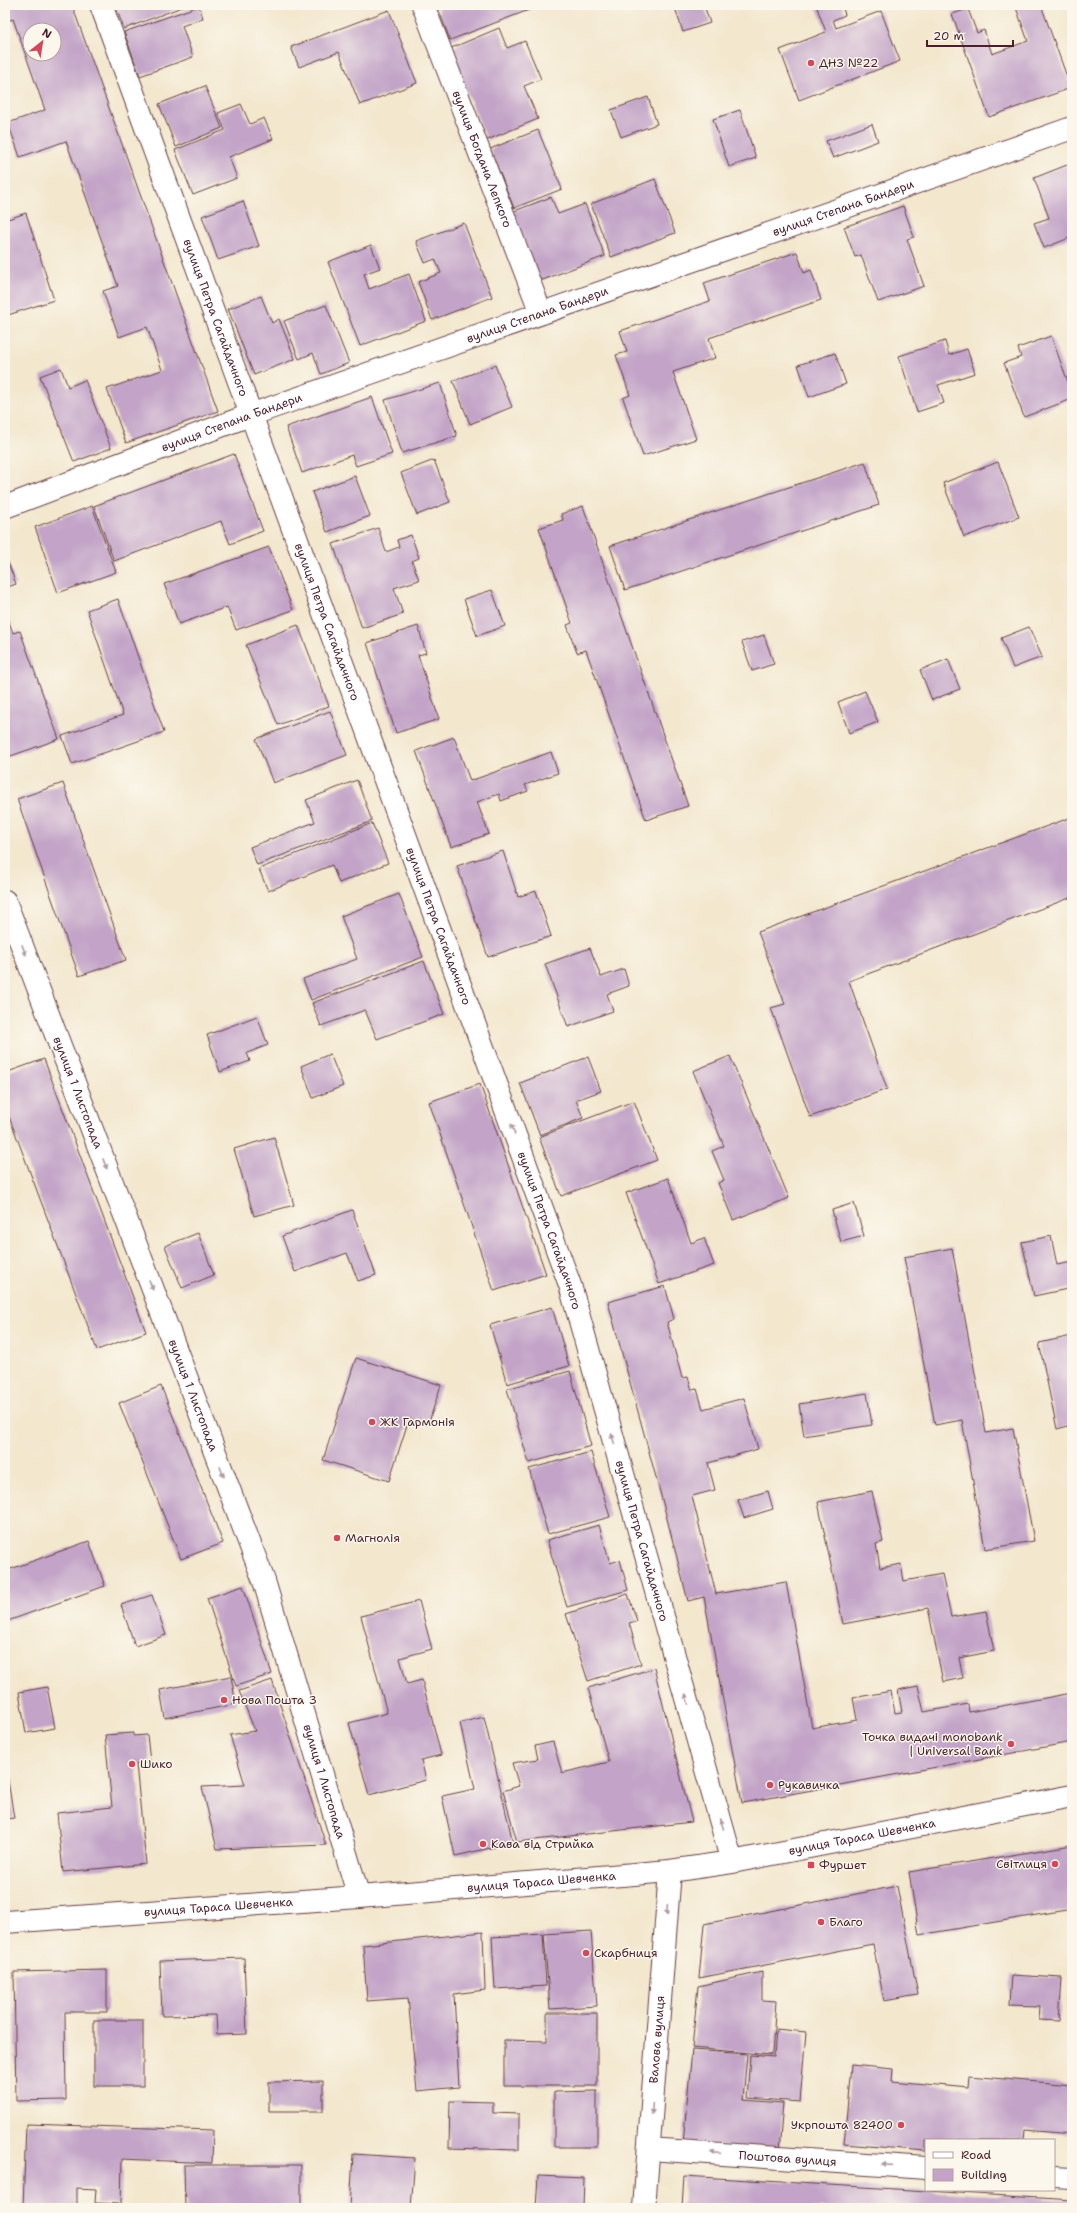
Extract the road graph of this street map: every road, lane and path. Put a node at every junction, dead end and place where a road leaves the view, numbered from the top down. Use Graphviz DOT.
graph roads {
  1 [pos="101,5"];
  2 [pos="423,5"];
  3 [pos="1072,128"];
  4 [pos="541,313"];
  5 [pos="250,415"];
  6 [pos="5,507"];
  7 [pos="5,901"];
  8 [pos="1072,1796"];
  9 [pos="732,1862"];
  10 [pos="670,1871"];
  11 [pos="359,1897"];
  12 [pos="5,1922"];
  13 [pos="649,2149"];
  14 [pos="925,2168"];
  15 [pos="1055,2177"];
  16 [pos="1072,2178"];
  17 [pos="644,2208"];
  1 -- 5 [label="street, вулиця Петра Сагайдачного"];
  2 -- 4 [label="street, вулиця Богдана Лепкого"];
  3 -- 4 [label="street, вулиця Степана Бандери"];
  4 -- 5 [label="street, вулиця Степана Бандери"];
  5 -- 6 [label="street, вулиця Степана Бандери"];
  9 -- 5 [label="street, вулиця Петра Сагайдачного, one-way"];
  7 -- 11 [label="street, вулиця 1 Листопада, one-way"];
  8 -- 9 [label="street, вулиця Тараса Шевченка"];
  9 -- 10 [label="street, вулиця Тараса Шевченка"];
  10 -- 11 [label="street, вулиця Тараса Шевченка"];
  10 -- 13 [label="street, Валова вулиця, one-way"];
  11 -- 12 [label="street, вулиця Тараса Шевченка"];
  14 -- 13 [label="street, Поштова вулиця, one-way"];
  13 -- 17 [label="street, Валова вулиця"];
  15 -- 16 [label="street"];
}
